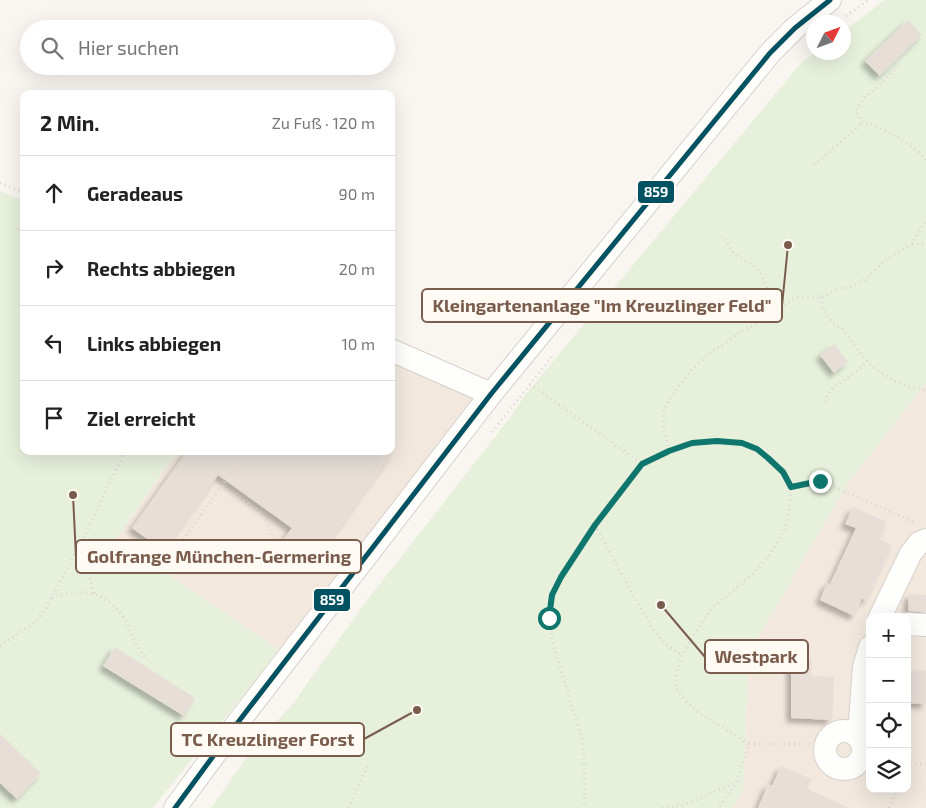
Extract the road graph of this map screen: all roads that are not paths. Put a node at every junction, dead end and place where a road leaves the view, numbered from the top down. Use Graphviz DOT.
graph roads {
  1 [pos="830,0"];
  2 [pos="395,352"];
  3 [pos="491,394"];
  4 [pos="922,532"];
  5 [pos="882,613"];
  6 [pos="911,624"];
  7 [pos="926,625"];
  8 [pos="867,658"];
  9 [pos="855,734"];
  10 [pos="866,758"];
  11 [pos="175,808"];
  1 -- 3 [label="street"];
  2 -- 3 [label="street"];
  3 -- 11 [label="street"];
  4 -- 5 [label="street"];
  6 -- 7 [label="street"];
  8 -- 9 [label="street"];
  9 -- 10 [label="street"];
  9 -- 10 [label="street"];
}
